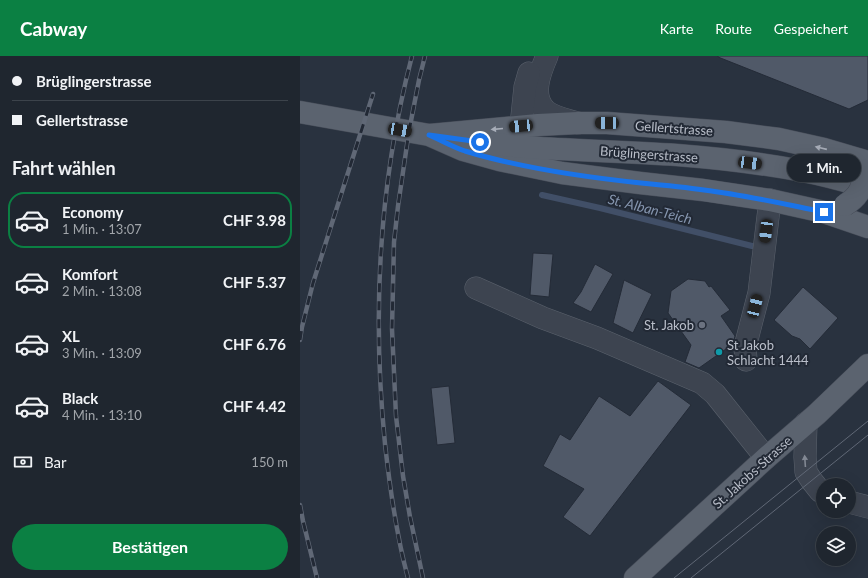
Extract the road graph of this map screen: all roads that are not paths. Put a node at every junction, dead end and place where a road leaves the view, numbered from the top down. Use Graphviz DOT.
graph roads {
  1 [pos="536,56"];
  2 [pos="547,56"];
  3 [pos="300,112"];
  4 [pos="578,123"];
  5 [pos="521,126"];
  6 [pos="429,135"];
  7 [pos="864,170"];
  8 [pos="770,200"];
  9 [pos="824,212"];
  10 [pos="868,227"];
  11 [pos="476,288"];
  12 [pos="746,360"];
  13 [pos="868,365"];
  14 [pos="806,423"];
  15 [pos="766,458"];
  16 [pos="816,486"];
  17 [pos="856,504"];
  18 [pos="868,507"];
  19 [pos="635,578"];
  1 -- 5 [label="street"];
  2 -- 4 [label="street"];
  3 -- 6 [label="main road, Gellertstrasse"];
  4 -- 5 [label="main road, Gellertstrasse"];
  7 -- 4 [label="main road, Gellertstrasse, one-way"];
  5 -- 6 [label="main road, Gellertstrasse, one-way"];
  6 -- 7 [label="main road, Brüglingerstrasse"];
  6 -- 8 [label="main road, Gellertstrasse"];
  7 -- 9 [label="main road, bridge"];
  8 -- 9 [label="main road, Gellertstrasse"];
  8 -- 12 [label="street"];
  9 -- 10 [label="main road, Gellertstrasse"];
  11 -- 15 [label="street"];
  13 -- 14 [label="main road, St. Jakobs-Strasse"];
  14 -- 15 [label="main road, St. Jakobs-Strasse"];
  16 -- 14 [label="street, one-way"];
  15 -- 19 [label="main road, St. Jakobs-Strasse"];
  17 -- 18 [label="street"];
}
